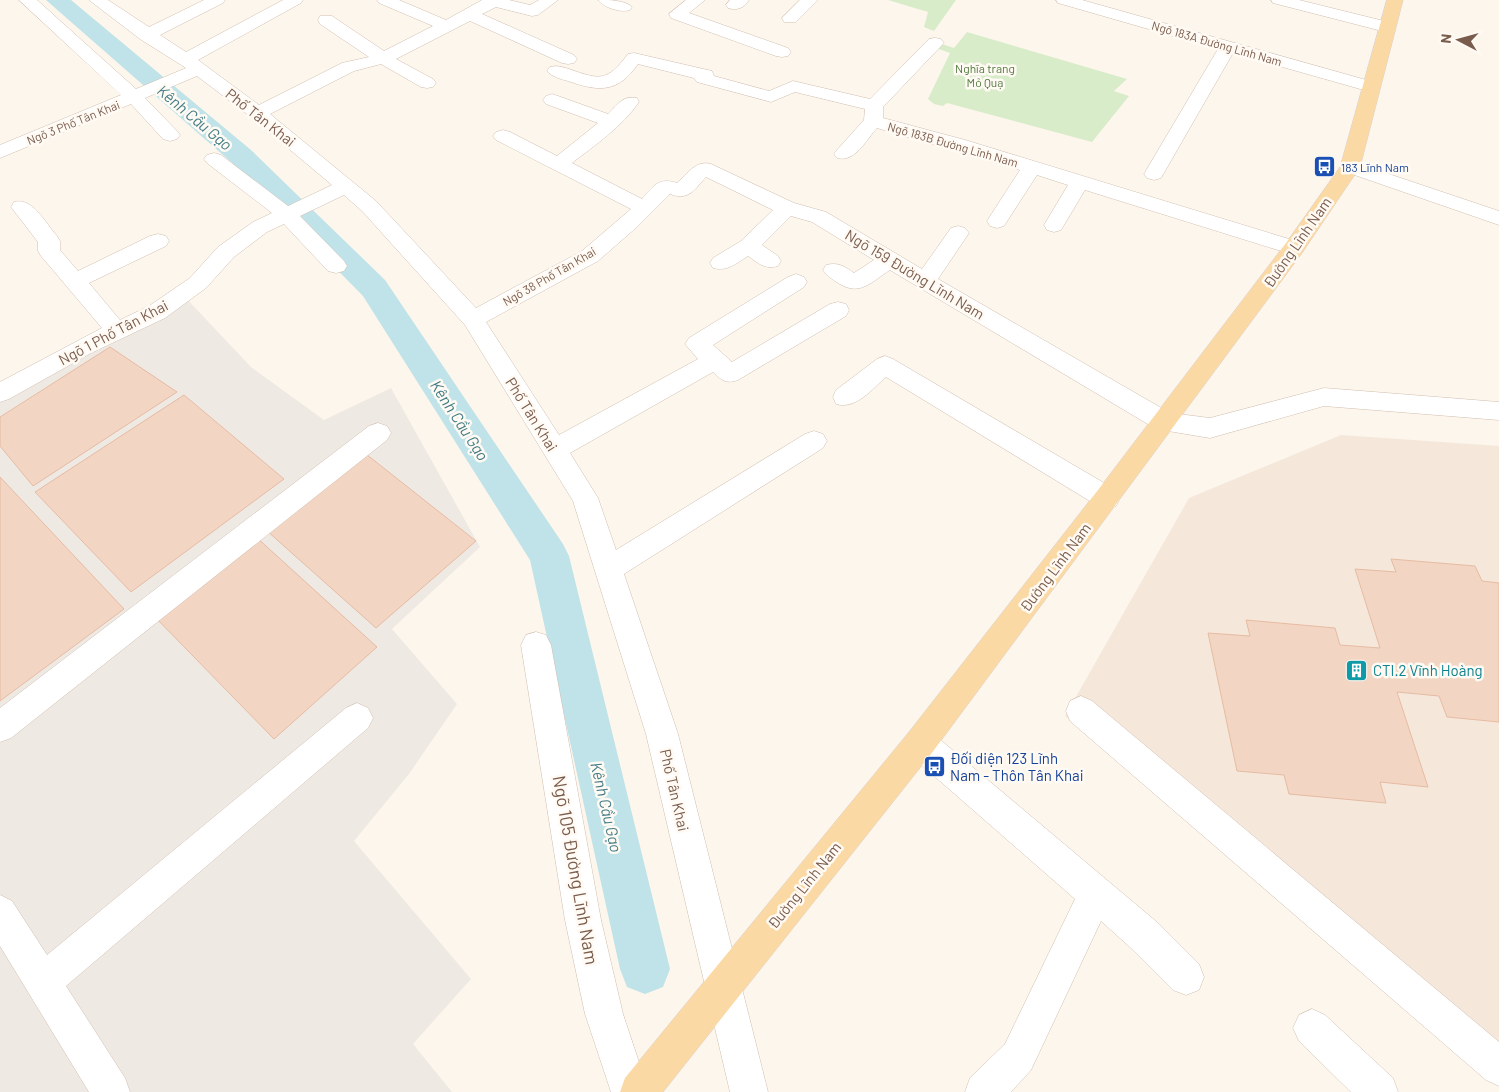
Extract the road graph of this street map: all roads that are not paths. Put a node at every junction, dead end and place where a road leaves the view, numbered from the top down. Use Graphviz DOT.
graph roads {
  1 [pos="27,0"];
  2 [pos="217,0"];
  3 [pos="295,0"];
  4 [pos="385,0"];
  5 [pos="494,0"];
  6 [pos="550,0"];
  7 [pos="606,0"];
  8 [pos="697,0"];
  9 [pos="810,0"];
  10 [pos="1064,0"];
  11 [pos="1279,0"];
  12 [pos="1395,0"];
  13 [pos="111,5"];
  14 [pos="624,6"];
  15 [pos="469,14"];
  16 [pos="790,18"];
  17 [pos="326,20"];
  18 [pos="447,26"];
  19 [pos="1386,27"];
  20 [pos="146,35"];
  21 [pos="935,42"];
  22 [pos="1228,46"];
  23 [pos="782,52"];
  24 [pos="382,58"];
  25 [pos="188,69"];
  26 [pos="427,83"];
  27 [pos="1371,87"];
  28 [pos="140,94"];
  29 [pos="552,100"];
  30 [pos="630,102"];
  31 [pos="873,113"];
  32 [pos="258,114"];
  33 [pos="611,122"];
  34 [pos="170,135"];
  35 [pos="503,136"];
  36 [pos="0,152"];
  37 [pos="844,154"];
  38 [pos="214,159"];
  39 [pos="559,164"];
  40 [pos="1350,166"];
  41 [pos="1032,167"];
  42 [pos="1154,174"];
  43 [pos="1080,182"];
  44 [pos="336,191"];
  45 [pos="663,191"];
  46 [pos="21,208"];
  47 [pos="644,208"];
  48 [pos="787,208"];
  49 [pos="289,215"];
  50 [pos="1499,218"];
  51 [pos="997,220"];
  52 [pos="1054,225"];
  53 [pos="958,233"];
  54 [pos="158,241"];
  55 [pos="749,246"];
  56 [pos="1294,248"];
  57 [pos="890,260"];
  58 [pos="770,261"];
  59 [pos="720,263"];
  60 [pos="336,266"];
  61 [pos="834,270"];
  62 [pos="74,281"];
  63 [pos="924,281"];
  64 [pos="796,282"];
  65 [pos="838,310"];
  66 [pos="473,319"];
  67 [pos="117,331"];
  68 [pos="716,360"];
  69 [pos="671,366"];
  70 [pos="0,393"];
  71 [pos="845,397"];
  72 [pos="1499,411"];
  73 [pos="1165,422"];
  74 [pos="378,432"];
  75 [pos="814,441"];
  76 [pos="550,443"];
  77 [pos="1108,498"];
  78 [pos="608,569"];
  79 [pos="536,644"];
  80 [pos="1081,710"];
  81 [pos="357,718"];
  82 [pos="0,726"];
  83 [pos="920,742"];
  84 [pos="1095,895"];
  85 [pos="0,912"];
  86 [pos="1186,977"];
  87 [pos="43,982"];
  88 [pos="722,987"];
  89 [pos="1312,1028"];
  90 [pos="1499,1067"];
  91 [pos="111,1092"];
  92 [pos="630,1092"];
  93 [pos="639,1092"];
  94 [pos="749,1092"];
  95 [pos="984,1092"];
  96 [pos="1379,1092"];
  1 -- 28 [label="street"];
  2 -- 20 [label="street"];
  3 -- 25 [label="street, Ngõ 3 Phố Tân Khai"];
  4 -- 18 [label="street"];
  5 -- 6 [label="street"];
  5 -- 15 [label="street"];
  7 -- 14 [label="street"];
  8 -- 23 [label="street"];
  9 -- 16 [label="street"];
  10 -- 22 [label="street, Ngõ 183A Đường Lĩnh Nam"];
  11 -- 19 [label="street"];
  12 -- 19 [label="main road, Đường Lĩnh Nam"];
  13 -- 20 [label="street, Phố Tân Khai"];
  15 -- 18 [label="street"];
  15 -- 31 [label="street, Ngõ 183B Đường Lĩnh Nam"];
  17 -- 24 [label="street"];
  18 -- 24 [label="street"];
  19 -- 27 [label="main road, Đường Lĩnh Nam"];
  20 -- 25 [label="street, Phố Tân Khai"];
  21 -- 31 [label="street"];
  22 -- 27 [label="street, Ngõ 183A Đường Lĩnh Nam"];
  22 -- 42 [label="street"];
  24 -- 26 [label="street"];
  24 -- 32 [label="street"];
  25 -- 28 [label="street, Ngõ 3 Phố Tân Khai"];
  25 -- 32 [label="street, Phố Tân Khai"];
  27 -- 40 [label="main road, Đường Lĩnh Nam"];
  28 -- 34 [label="street"];
  28 -- 36 [label="street, Ngõ 3 Phố Tân Khai"];
  29 -- 33 [label="street"];
  30 -- 33 [label="street"];
  31 -- 37 [label="street"];
  31 -- 41 [label="street, Ngõ 183B Đường Lĩnh Nam"];
  32 -- 44 [label="street, Phố Tân Khai"];
  33 -- 39 [label="street"];
  35 -- 39 [label="street"];
  38 -- 49 [label="street"];
  39 -- 47 [label="street"];
  40 -- 50 [label="street"];
  40 -- 56 [label="main road, Đường Lĩnh Nam"];
  41 -- 43 [label="street, Ngõ 183B Đường Lĩnh Nam"];
  41 -- 51 [label="street"];
  43 -- 52 [label="street"];
  43 -- 56 [label="street, Ngõ 183B Đường Lĩnh Nam"];
  44 -- 49 [label="street, Ngõ 1 Phố Tân Khai"];
  44 -- 66 [label="street, Phố Tân Khai"];
  45 -- 47 [label="street, Ngõ 38 Phố Tân Khai"];
  45 -- 48 [label="street, Ngõ 159 Đường Lĩnh Nam"];
  46 -- 62 [label="street"];
  47 -- 66 [label="street, Ngõ 38 Phố Tân Khai"];
  48 -- 55 [label="street"];
  48 -- 57 [label="street, Ngõ 159 Đường Lĩnh Nam"];
  49 -- 60 [label="street"];
  49 -- 67 [label="street, Ngõ 1 Phố Tân Khai"];
  53 -- 63 [label="street"];
  54 -- 62 [label="street"];
  55 -- 58 [label="street"];
  55 -- 59 [label="street"];
  56 -- 73 [label="main road, Đường Lĩnh Nam"];
  57 -- 61 [label="street"];
  57 -- 63 [label="street, Ngõ 159 Đường Lĩnh Nam"];
  62 -- 67 [label="street"];
  63 -- 73 [label="street, Ngõ 159 Đường Lĩnh Nam"];
  64 -- 68 [label="street"];
  65 -- 68 [label="street"];
  66 -- 76 [label="street, Phố Tân Khai"];
  67 -- 70 [label="street, Ngõ 1 Phố Tân Khai"];
  68 -- 76 [label="street"];
  69 -- 76 [label="street"];
  71 -- 77 [label="street"];
  72 -- 73 [label="street"];
  73 -- 77 [label="main road, Đường Lĩnh Nam"];
  74 -- 82 [label="street"];
  75 -- 78 [label="street"];
  76 -- 78 [label="street, Phố Tân Khai"];
  77 -- 83 [label="main road, Đường Lĩnh Nam"];
  78 -- 88 [label="street, Phố Tân Khai"];
  79 -- 92 [label="street, Ngõ 105 Đường Lĩnh Nam"];
  80 -- 90 [label="street"];
  81 -- 87 [label="street"];
  83 -- 84 [label="street"];
  83 -- 88 [label="main road, Đường Lĩnh Nam"];
  84 -- 86 [label="street"];
  84 -- 95 [label="street"];
  85 -- 87 [label="street"];
  87 -- 91 [label="street"];
  88 -- 93 [label="main road, Đường Lĩnh Nam"];
  88 -- 94 [label="street, Phố Tân Khai"];
  89 -- 96 [label="street"];
}
